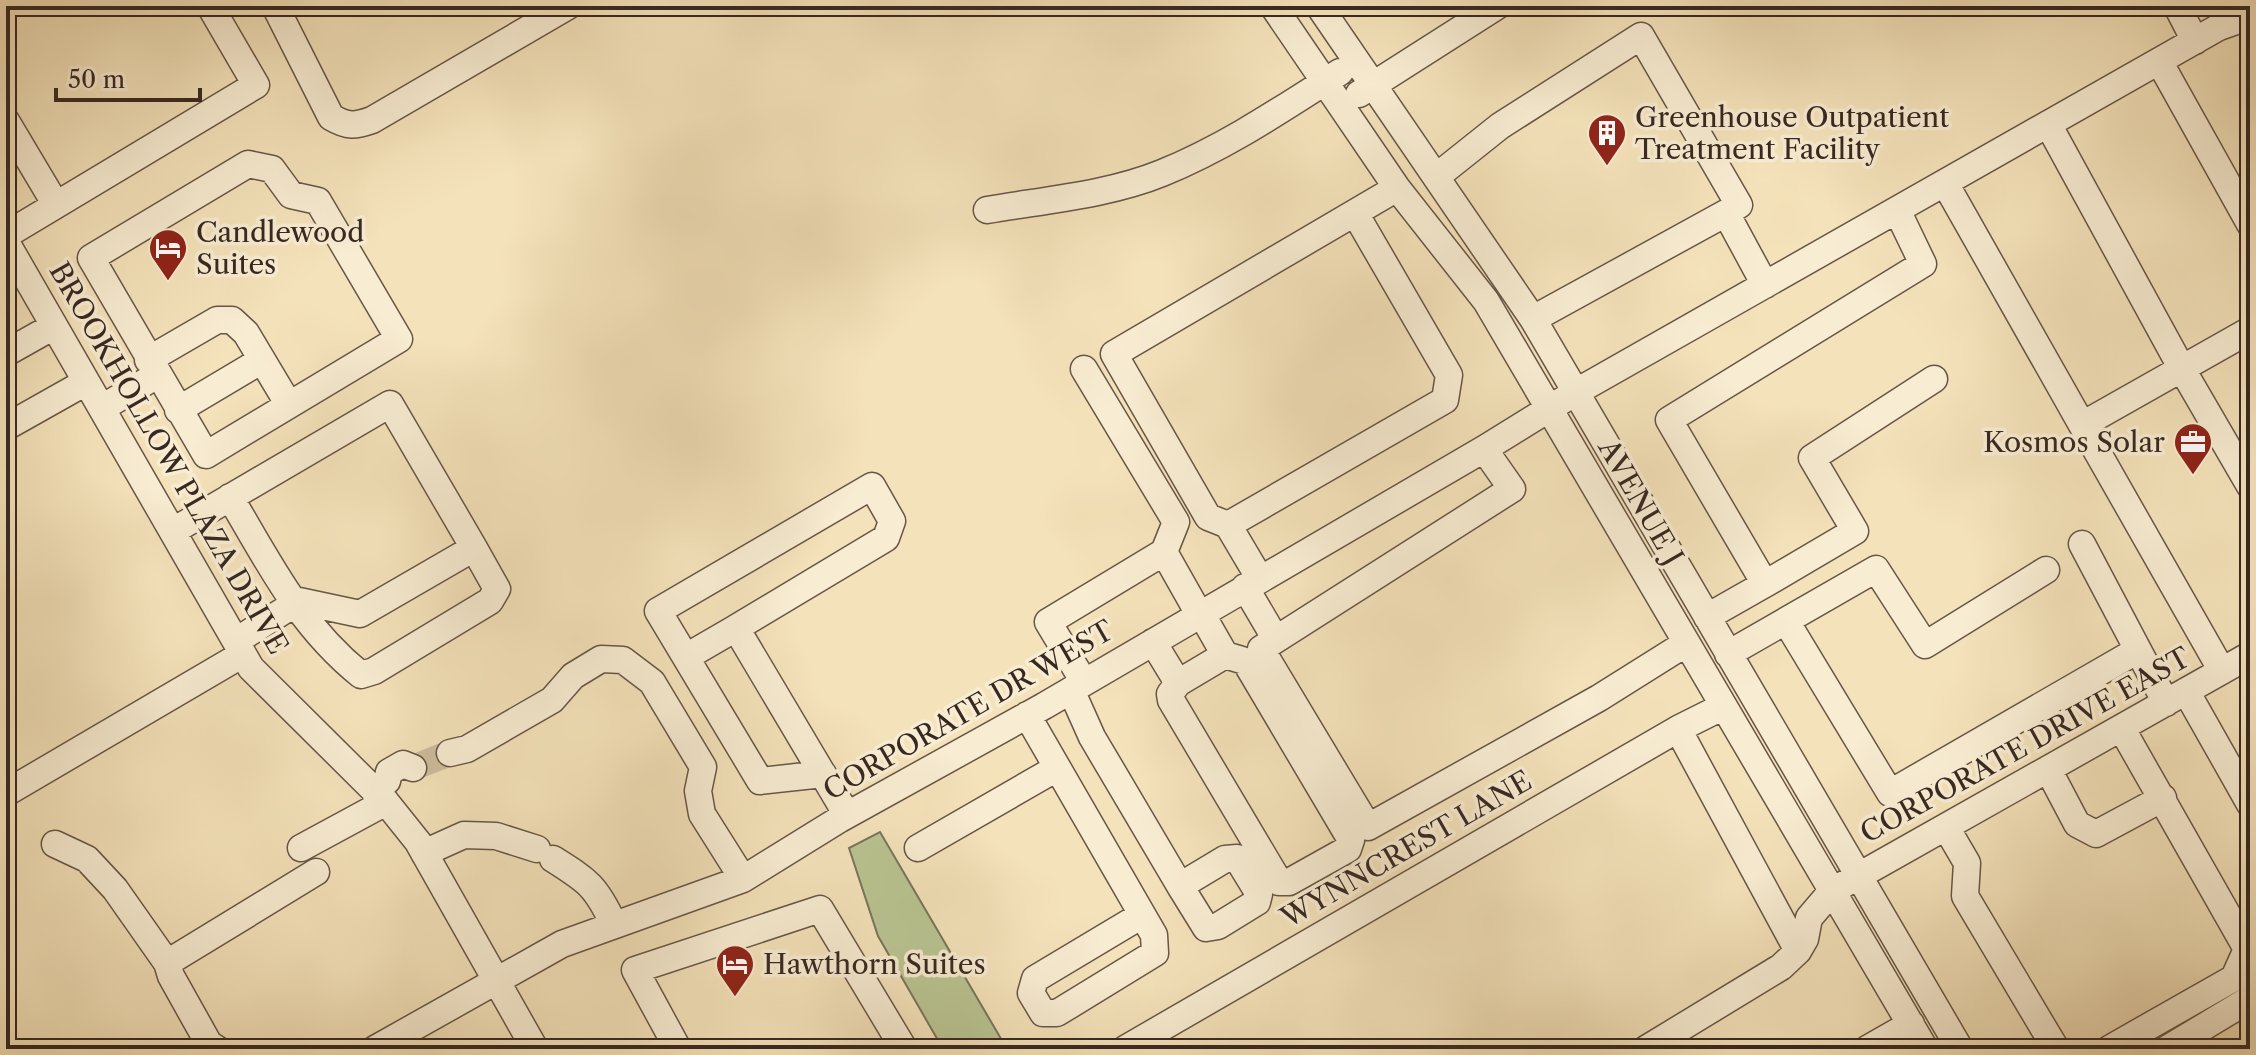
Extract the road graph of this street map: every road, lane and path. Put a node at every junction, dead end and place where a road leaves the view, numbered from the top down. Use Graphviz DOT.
graph roads {
  1 [pos="210,6"];
  2 [pos="275,6"];
  3 [pos="568,6"];
  4 [pos="1273,6"];
  5 [pos="1319,6"];
  6 [pos="1497,6"];
  7 [pos="2177,6"];
  8 [pos="2250,16"];
  9 [pos="2195,41"];
  10 [pos="2159,61"];
  11 [pos="1356,62"];
  12 [pos="1324,82"];
  13 [pos="1372,86"];
  14 [pos="1342,105"];
  15 [pos="6,121"];
  16 [pos="2048,124"];
  17 [pos="1436,177"];
  18 [pos="1945,183"];
  19 [pos="1397,188"];
  20 [pos="56,205"];
  21 [pos="987,210"];
  22 [pos="1897,210"];
  23 [pos="1355,213"];
  24 [pos="1726,213"];
  25 [pos="2250,224"];
  26 [pos="6,235"];
  27 [pos="6,242"];
  28 [pos="1765,285"];
  29 [pos="1533,319"];
  30 [pos="54,326"];
  31 [pos="2250,330"];
  32 [pos="6,353"];
  33 [pos="262,360"];
  34 [pos="152,368"];
  35 [pos="1084,369"];
  36 [pos="2182,369"];
  37 [pos="1934,379"];
  38 [pos="86,382"];
  39 [pos="1576,392"];
  40 [pos="289,405"];
  41 [pos="102,408"];
  42 [pos="1551,408"];
  43 [pos="178,410"];
  44 [pos="2082,425"];
  45 [pos="6,427"];
  46 [pos="1484,449"];
  47 [pos="2250,486"];
  48 [pos="230,497"];
  49 [pos="1228,525"];
  50 [pos="173,531"];
  51 [pos="1855,531"];
  52 [pos="2082,544"];
  53 [pos="474,548"];
  54 [pos="1164,552"];
  55 [pos="1876,569"];
  56 [pos="2046,570"];
  57 [pos="1252,583"];
  58 [pos="1765,584"];
  59 [pos="293,605"];
  60 [pos="1200,614"];
  61 [pos="1707,617"];
  62 [pos="1786,621"];
  63 [pos="736,628"];
  64 [pos="1275,638"];
  65 [pos="1153,642"];
  66 [pos="1685,644"];
  67 [pos="239,648"];
  68 [pos="2138,650"];
  69 [pos="1728,654"];
  70 [pos="1225,655"];
  71 [pos="2250,655"];
  72 [pos="686,657"];
  73 [pos="2222,671"];
  74 [pos="1178,683"];
  75 [pos="1078,686"];
  76 [pos="2176,697"];
  77 [pos="1722,707"];
  78 [pos="1027,715"];
  79 [pos="1678,729"];
  80 [pos="2122,729"];
  81 [pos="450,753"];
  82 [pos="416,767"];
  83 [pos="1057,768"];
  84 [pos="2048,769"];
  85 [pos="823,774"];
  86 [pos="383,791"];
  87 [pos="6,793"];
  88 [pos="2163,798"];
  89 [pos="2250,804"];
  90 [pos="847,815"];
  91 [pos="1946,827"];
  92 [pos="55,844"];
  93 [pos="301,848"];
  94 [pos="918,848"];
  95 [pos="424,853"];
  96 [pos="316,872"];
  97 [pos="1860,875"];
  98 [pos="743,879"];
  99 [pos="1180,886"];
  100 [pos="1832,891"];
  101 [pos="1142,915"];
  102 [pos="614,925"];
  103 [pos="1798,951"];
  104 [pos="167,963"];
  105 [pos="496,980"];
  106 [pos="2250,999"];
  107 [pos="1911,1024"];
  108 [pos="380,1048"];
  109 [pos="217,1049"];
  110 [pos="535,1049"];
  111 [pos="678,1049"];
  112 [pos="904,1049"];
  113 [pos="1125,1049"];
  114 [pos="1646,1049"];
  115 [pos="1867,1049"];
  116 [pos="1925,1049"];
  117 [pos="1960,1049"];
  118 [pos="2056,1049"];
  119 [pos="2109,1049"];
  120 [pos="2167,1049"];
  1 -- 20 [label="street"];
  2 -- 3 [label="street"];
  4 -- 12 [label="street, AVENUE J"];
  5 -- 11 [label="street, AVENUE J"];
  6 -- 13 [label="street"];
  7 -- 9 [label="street"];
  8 -- 9 [label="street, CORPORATE DR WEST"];
  9 -- 10 [label="street, CORPORATE DR WEST"];
  10 -- 16 [label="street, CORPORATE DR WEST"];
  10 -- 25 [label="street"];
  11 -- 12 [label="street"];
  11 -- 13 [label="street, AVENUE J"];
  12 -- 14 [label="street, AVENUE J"];
  12 -- 21 [label="street"];
  13 -- 14 [label="street"];
  13 -- 17 [label="street, AVENUE J"];
  14 -- 19 [label="street, AVENUE J"];
  15 -- 20 [label="street"];
  16 -- 18 [label="street, CORPORATE DR WEST"];
  16 -- 36 [label="street"];
  17 -- 24 [label="street"];
  17 -- 29 [label="street, AVENUE J"];
  18 -- 22 [label="street, CORPORATE DR WEST"];
  18 -- 44 [label="street"];
  19 -- 23 [label="street"];
  19 -- 42 [label="street, AVENUE J"];
  20 -- 26 [label="street"];
  22 -- 28 [label="street, CORPORATE DR WEST"];
  22 -- 58 [label="street"];
  23 -- 49 [label="street"];
  23 -- 49 [label="street"];
  24 -- 28 [label="street"];
  24 -- 29 [label="street"];
  27 -- 30 [label="street, BROOKHOLLOW PLAZA DRIVE"];
  28 -- 39 [label="street, CORPORATE DR WEST"];
  29 -- 39 [label="street, AVENUE J"];
  30 -- 32 [label="street"];
  30 -- 38 [label="street, BROOKHOLLOW PLAZA DRIVE"];
  31 -- 36 [label="street"];
  33 -- 34 [label="street"];
  33 -- 40 [label="street"];
  33 -- 43 [label="street"];
  34 -- 40 [label="street"];
  34 -- 41 [label="street"];
  34 -- 43 [label="street"];
  35 -- 54 [label="street"];
  36 -- 44 [label="street"];
  36 -- 47 [label="street"];
  37 -- 51 [label="street"];
  38 -- 41 [label="street, BROOKHOLLOW PLAZA DRIVE"];
  38 -- 45 [label="street"];
  39 -- 42 [label="street, CORPORATE DR WEST"];
  39 -- 61 [label="street, AVENUE J"];
  40 -- 43 [label="street"];
  41 -- 50 [label="street, BROOKHOLLOW PLAZA DRIVE"];
  42 -- 46 [label="street, CORPORATE DR WEST"];
  42 -- 66 [label="street, AVENUE J"];
  44 -- 73 [label="street"];
  46 -- 57 [label="street, CORPORATE DR WEST"];
  46 -- 64 [label="street"];
  48 -- 50 [label="street"];
  48 -- 53 [label="street"];
  48 -- 59 [label="street"];
  49 -- 57 [label="street"];
  50 -- 67 [label="street, BROOKHOLLOW PLAZA DRIVE"];
  51 -- 55 [label="street"];
  51 -- 58 [label="street"];
  52 -- 68 [label="street"];
  53 -- 59 [label="street"];
  53 -- 59 [label="street"];
  54 -- 60 [label="street"];
  54 -- 75 [label="street"];
  55 -- 56 [label="street"];
  55 -- 62 [label="street"];
  57 -- 60 [label="street, CORPORATE DR WEST"];
  57 -- 64 [label="street"];
  58 -- 61 [label="street"];
  59 -- 67 [label="street"];
  60 -- 65 [label="street, CORPORATE DR WEST"];
  60 -- 70 [label="street"];
  61 -- 69 [label="street, AVENUE J"];
  62 -- 68 [label="street"];
  62 -- 69 [label="street"];
  63 -- 72 [label="street"];
  63 -- 72 [label="street"];
  63 -- 85 [label="street"];
  64 -- 66 [label="street"];
  65 -- 74 [label="street"];
  65 -- 75 [label="street, CORPORATE DR WEST"];
  66 -- 77 [label="street, AVENUE J"];
  67 -- 86 [label="street, BROOKHOLLOW PLAZA DRIVE"];
  67 -- 87 [label="street"];
  68 -- 76 [label="street"];
  69 -- 97 [label="street, AVENUE J"];
  70 -- 74 [label="street"];
  70 -- 74 [label="street"];
  71 -- 73 [label="street, CORPORATE DRIVE EAST"];
  72 -- 85 [label="street"];
  73 -- 76 [label="street, CORPORATE DRIVE EAST"];
  75 -- 78 [label="street, CORPORATE DR WEST"];
  75 -- 99 [label="street"];
  76 -- 80 [label="street, CORPORATE DRIVE EAST"];
  76 -- 89 [label="street"];
  77 -- 79 [label="street, WYNNCREST LANE"];
  77 -- 100 [label="street, AVENUE J"];
  78 -- 83 [label="street"];
  78 -- 90 [label="street, CORPORATE DR WEST"];
  79 -- 103 [label="street"];
  79 -- 113 [label="street, WYNNCREST LANE"];
  80 -- 84 [label="street, CORPORATE DRIVE EAST"];
  80 -- 88 [label="street"];
  81 -- 98 [label="street"];
  82 -- 86 [label="street"];
  83 -- 94 [label="street"];
  83 -- 101 [label="street"];
  84 -- 88 [label="street"];
  84 -- 91 [label="street, CORPORATE DRIVE EAST"];
  85 -- 90 [label="street"];
  86 -- 93 [label="street"];
  86 -- 95 [label="street, BROOKHOLLOW PLAZA DRIVE"];
  88 -- 119 [label="street"];
  90 -- 98 [label="street, CORPORATE DR WEST"];
  91 -- 97 [label="street, CORPORATE DRIVE EAST"];
  91 -- 118 [label="street"];
  92 -- 104 [label="street"];
  95 -- 102 [label="street"];
  95 -- 105 [label="street, BROOKHOLLOW PLAZA DRIVE"];
  96 -- 104 [label="street"];
  97 -- 100 [label="street, CORPORATE DRIVE EAST"];
  97 -- 117 [label="street, AVENUE J"];
  98 -- 102 [label="street, CORPORATE DR WEST"];
  100 -- 103 [label="street"];
  100 -- 107 [label="street, AVENUE J"];
  101 -- 101 [label="street"];
  102 -- 105 [label="street, CORPORATE DR WEST"];
  103 -- 114 [label="street"];
  104 -- 109 [label="street"];
  105 -- 108 [label="street, CORPORATE DR WEST"];
  105 -- 110 [label="street, BROOKHOLLOW PLAZA DRIVE"];
  106 -- 120 [label="street"];
  107 -- 115 [label="street"];
  107 -- 116 [label="street, AVENUE J"];
  111 -- 112 [label="street"];
}
